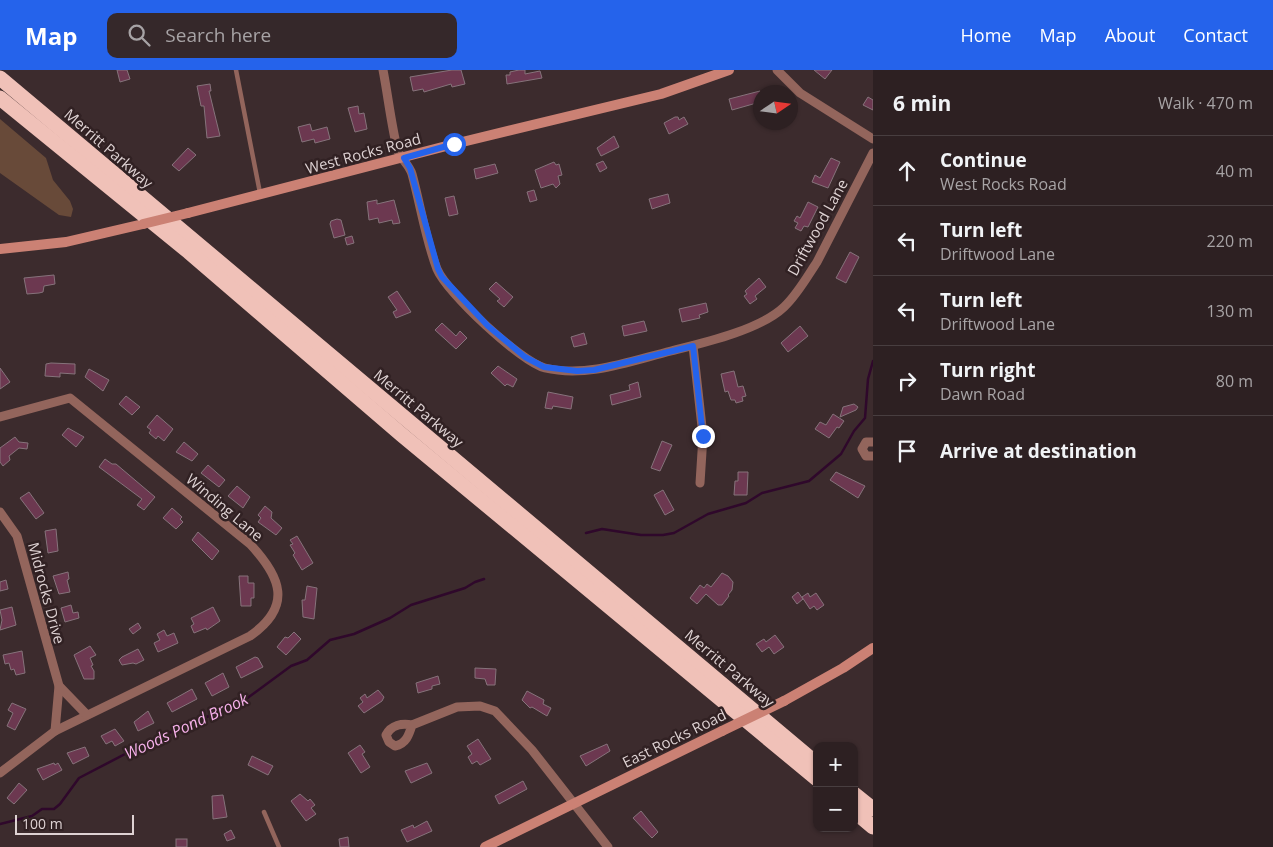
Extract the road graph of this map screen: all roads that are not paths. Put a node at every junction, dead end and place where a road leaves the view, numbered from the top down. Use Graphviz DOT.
graph roads {
  1 [pos="236,70"];
  2 [pos="383,70"];
  3 [pos="729,70"];
  4 [pos="777,70"];
  5 [pos="0,78"];
  6 [pos="0,98"];
  7 [pos="873,139"];
  8 [pos="873,152"];
  9 [pos="404,158"];
  10 [pos="260,195"];
  11 [pos="0,249"];
  12 [pos="693,346"];
  13 [pos="0,417"];
  14 [pos="873,442"];
  15 [pos="873,456"];
  16 [pos="700,483"];
  17 [pos="0,512"];
  18 [pos="873,648"];
  19 [pos="59,686"];
  20 [pos="88,715"];
  21 [pos="412,725"];
  22 [pos="54,731"];
  23 [pos="813,761"];
  24 [pos="0,773"];
  25 [pos="813,776"];
  26 [pos="858,797"];
  27 [pos="573,805"];
  28 [pos="873,809"];
  29 [pos="264,812"];
  30 [pos="858,814"];
  31 [pos="873,827"];
  32 [pos="279,847"];
  33 [pos="485,847"];
  34 [pos="608,847"];
  1 -- 10 [label="lane"];
  2 -- 9 [label="street, Driftwood Lane"];
  3 -- 9 [label="main road, West Rocks Road"];
  4 -- 7 [label="street"];
  5 -- 23 [label="highway, Merritt Parkway"];
  6 -- 25 [label="highway, Merritt Parkway"];
  8 -- 12 [label="street, Driftwood Lane"];
  9 -- 10 [label="main road, West Rocks Road"];
  9 -- 12 [label="street, Driftwood Lane"];
  10 -- 11 [label="main road, West Rocks Road, bridge"];
  12 -- 16 [label="street"];
  13 -- 20 [label="street, Winding Lane"];
  14 -- 15 [label="street"];
  17 -- 19 [label="street, Midrocks Drive"];
  18 -- 27 [label="main road, East Rocks Road, bridge"];
  19 -- 20 [label="street, Midrocks Drive"];
  19 -- 22 [label="street, Midrocks Drive"];
  20 -- 22 [label="street, Winding Lane"];
  21 -- 27 [label="street"];
  22 -- 24 [label="street, Winding Lane"];
  26 -- 28 [label="highway"];
  27 -- 33 [label="main road, East Rocks Road"];
  27 -- 34 [label="street"];
  29 -- 32 [label="lane"];
  30 -- 31 [label="highway"];
}
